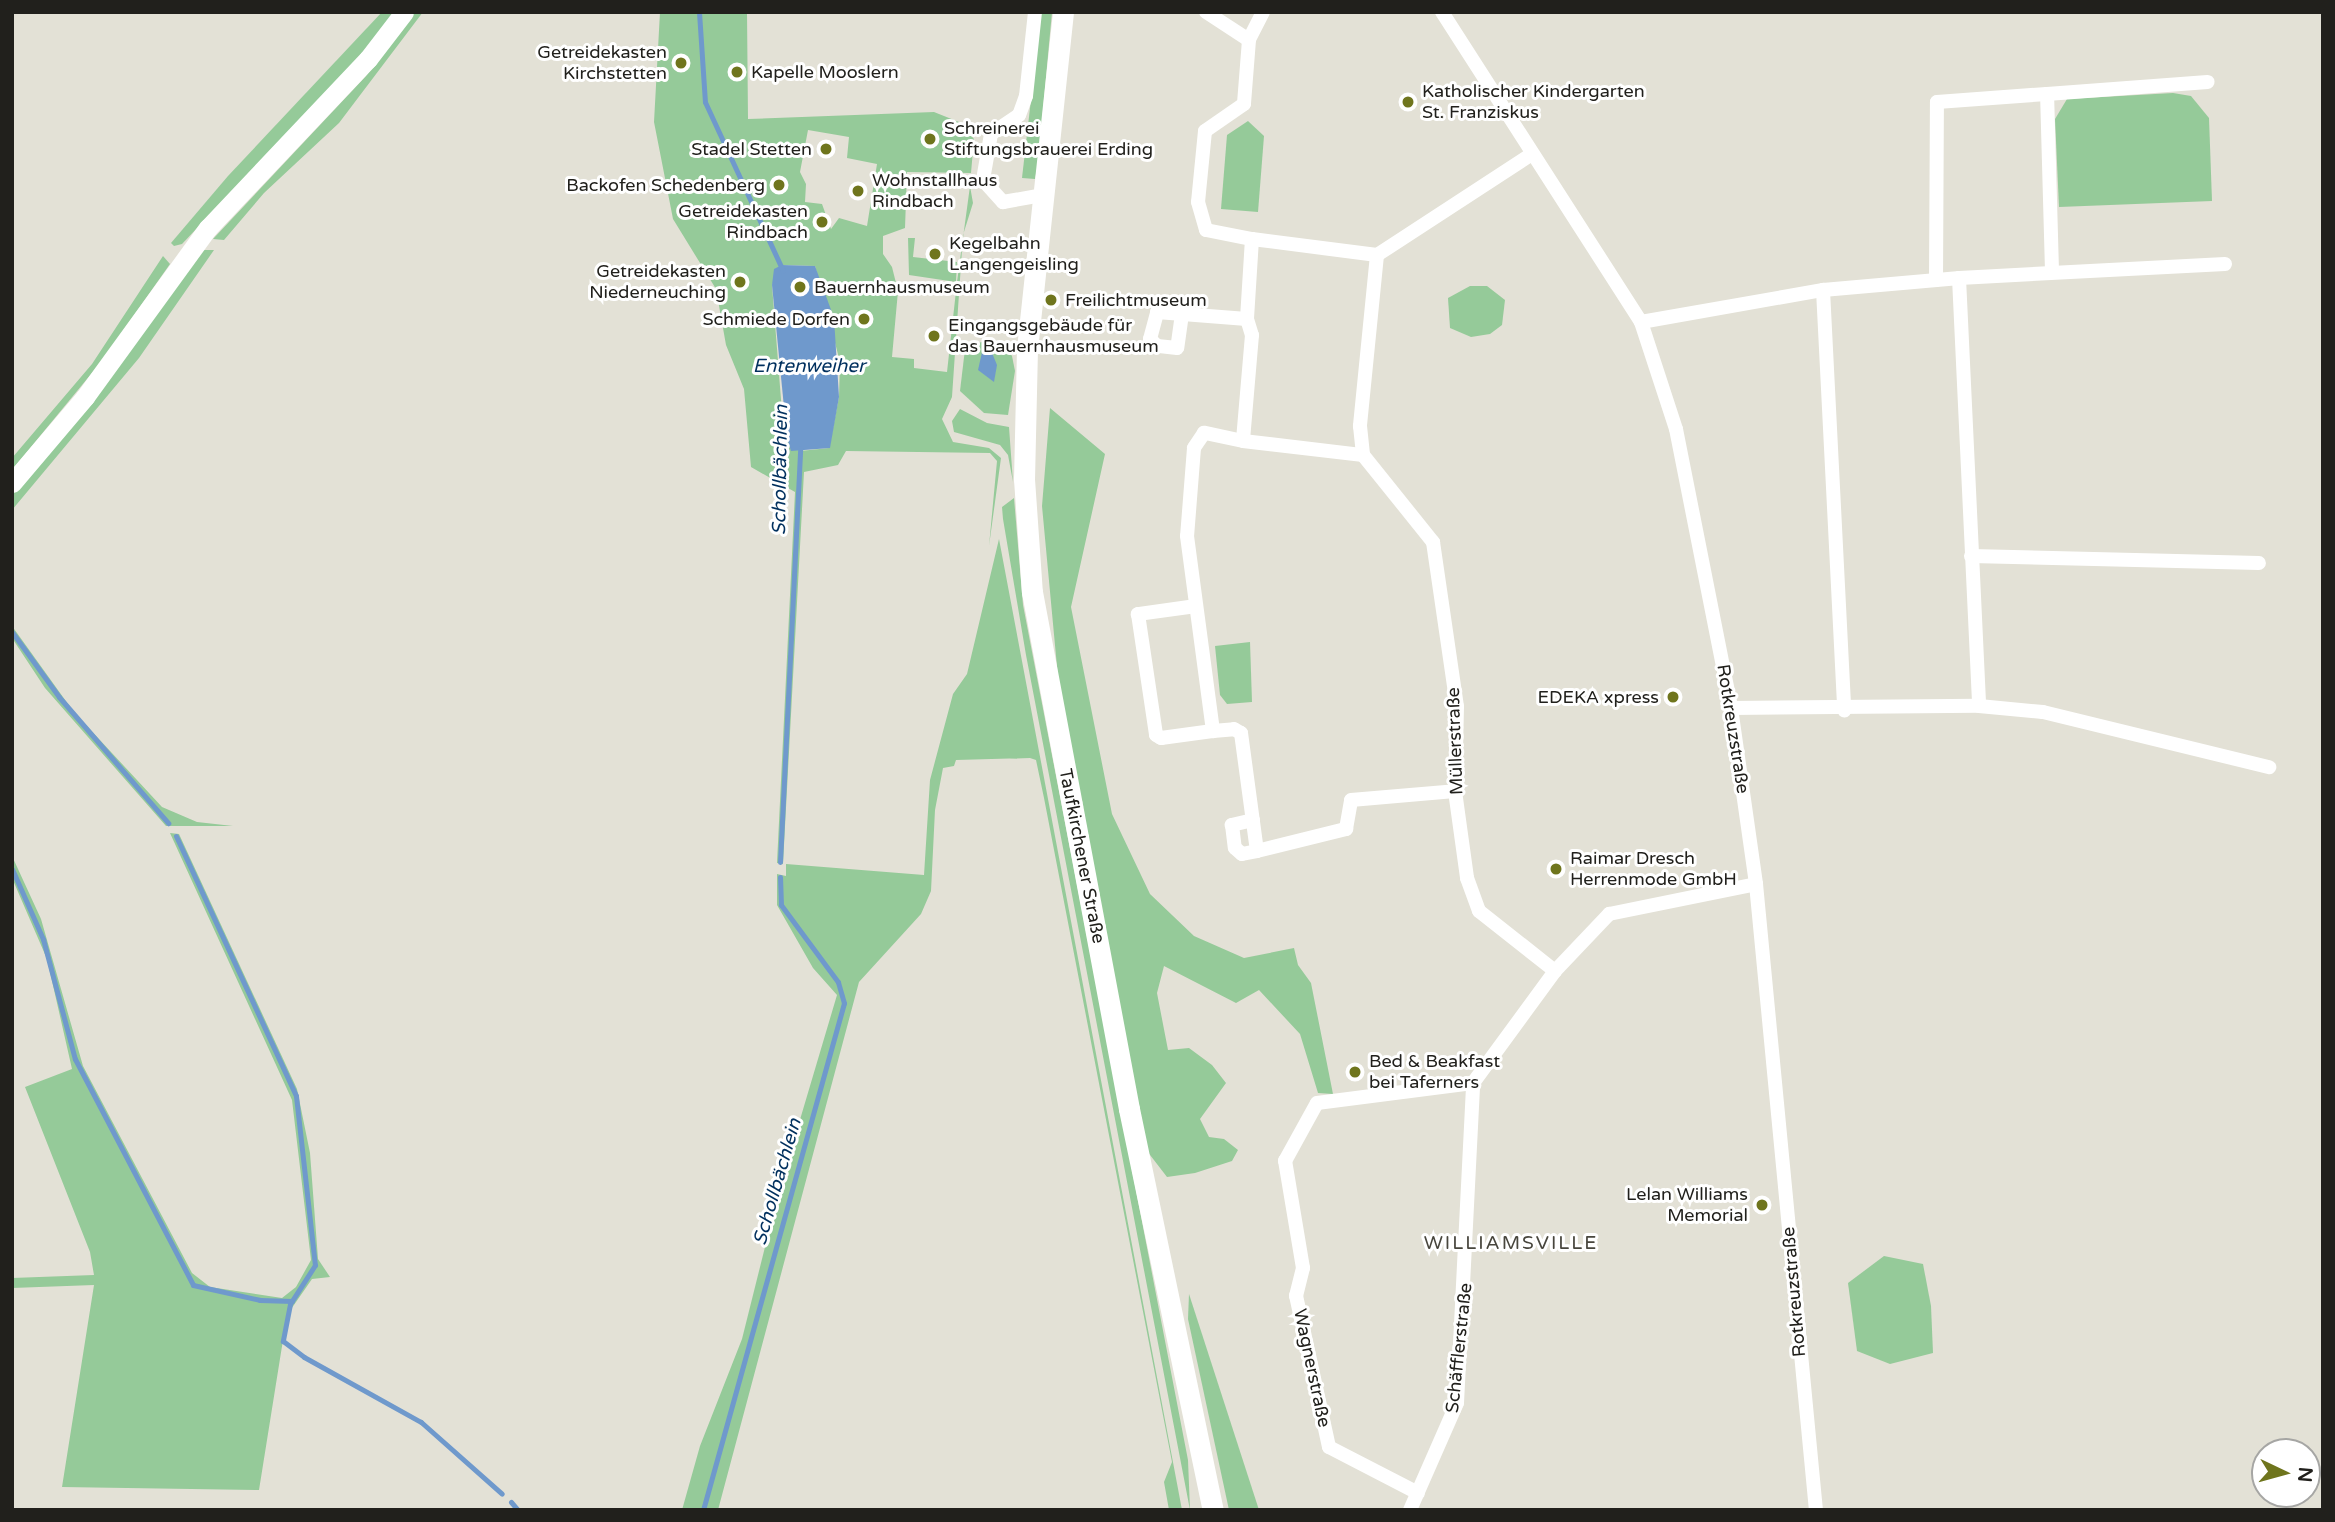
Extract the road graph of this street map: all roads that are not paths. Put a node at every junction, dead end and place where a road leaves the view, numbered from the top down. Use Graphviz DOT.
graph roads {
  1 [pos="404,12"];
  2 [pos="1035,12"];
  3 [pos="1063,12"];
  4 [pos="1206,12"];
  5 [pos="1263,12"];
  6 [pos="1442,12"];
  7 [pos="1249,40"];
  8 [pos="2208,82"];
  9 [pos="2047,94"];
  10 [pos="1532,154"];
  11 [pos="1043,195"];
  12 [pos="1252,239"];
  13 [pos="1377,256"];
  14 [pos="2225,264"];
  15 [pos="2052,271"];
  16 [pos="1959,278"];
  17 [pos="1936,280"];
  18 [pos="1823,290"];
  19 [pos="1182,314"];
  20 [pos="1247,319"];
  21 [pos="1642,322"];
  22 [pos="1243,441"];
  23 [pos="1363,455"];
  24 [pos="12,483"];
  25 [pos="1971,556"];
  26 [pos="2259,563"];
  27 [pos="1196,606"];
  28 [pos="1979,706"];
  29 [pos="1731,708"];
  30 [pos="1844,710"];
  31 [pos="1213,732"];
  32 [pos="2269,767"];
  33 [pos="1455,791"];
  34 [pos="1253,820"];
  35 [pos="1258,851"];
  36 [pos="1756,884"];
  37 [pos="1555,971"];
  38 [pos="1473,1083"];
  39 [pos="1418,1493"];
  40 [pos="1213,1510"];
  41 [pos="1410,1510"];
  42 [pos="1816,1510"];
  1 -- 24 [label="main road"];
  2 -- 11 [label="street"];
  3 -- 11 [label="main road, Taufkirchener Straße"];
  4 -- 7 [label="street"];
  5 -- 7 [label="street"];
  6 -- 10 [label="street, Rotkreuzstraße"];
  7 -- 12 [label="street"];
  8 -- 9 [label="street"];
  9 -- 15 [label="street"];
  9 -- 17 [label="street"];
  10 -- 13 [label="street"];
  10 -- 21 [label="street, Rotkreuzstraße"];
  11 -- 40 [label="main road, Taufkirchener Straße"];
  12 -- 13 [label="street"];
  12 -- 20 [label="street"];
  13 -- 23 [label="street"];
  14 -- 15 [label="street"];
  15 -- 16 [label="street"];
  16 -- 17 [label="street"];
  16 -- 25 [label="street"];
  17 -- 18 [label="street"];
  18 -- 21 [label="street"];
  18 -- 30 [label="street"];
  19 -- 20 [label="street"];
  20 -- 22 [label="street"];
  21 -- 29 [label="street, Rotkreuzstraße"];
  22 -- 23 [label="street"];
  22 -- 27 [label="street"];
  23 -- 33 [label="street, Müllerstraße"];
  25 -- 26 [label="street"];
  25 -- 28 [label="street"];
  27 -- 31 [label="street"];
  27 -- 31 [label="street"];
  28 -- 30 [label="street"];
  28 -- 32 [label="street"];
  29 -- 30 [label="street"];
  29 -- 36 [label="street, Rotkreuzstraße"];
  31 -- 34 [label="street"];
  33 -- 35 [label="street"];
  33 -- 37 [label="street, Müllerstraße"];
  34 -- 35 [label="street"];
  34 -- 35 [label="street"];
  36 -- 37 [label="street"];
  36 -- 42 [label="street, Rotkreuzstraße"];
  37 -- 38 [label="street"];
  38 -- 39 [label="street, Schäfflerstraße"];
  38 -- 39 [label="street, Wagnerstraße"];
  39 -- 41 [label="street, Schäfflerstraße"];
}
